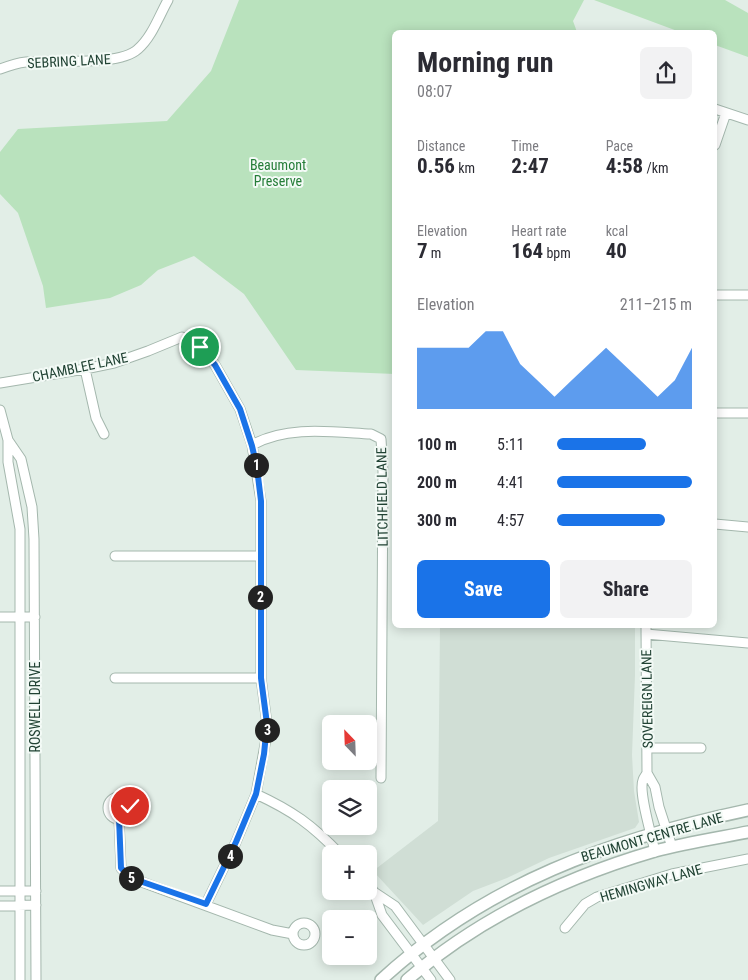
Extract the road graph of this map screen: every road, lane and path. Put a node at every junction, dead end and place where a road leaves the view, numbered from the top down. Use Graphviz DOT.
graph roads {
  1 [pos="168,0"];
  2 [pos="0,69"];
  3 [pos="717,110"];
  4 [pos="726,113"];
  5 [pos="748,120"];
  6 [pos="717,139"];
  7 [pos="717,295"];
  8 [pos="748,295"];
  9 [pos="85,370"];
  10 [pos="0,383"];
  11 [pos="0,410"];
  12 [pos="717,413"];
  13 [pos="748,413"];
  14 [pos="104,434"];
  15 [pos="8,440"];
  16 [pos="252,446"];
  17 [pos="717,524"];
  18 [pos="748,527"];
  19 [pos="115,556"];
  20 [pos="260,556"];
  21 [pos="0,617"];
  22 [pos="21,617"];
  23 [pos="35,617"];
  24 [pos="646,630"];
  25 [pos="748,643"];
  26 [pos="115,678"];
  27 [pos="261,678"];
  28 [pos="648,748"];
  29 [pos="701,748"];
  30 [pos="647,773"];
  31 [pos="381,778"];
  32 [pos="256,794"];
  33 [pos="748,810"];
  34 [pos="119,818"];
  35 [pos="667,829"];
  36 [pos="748,832"];
  37 [pos="652,834"];
  38 [pos="332,845"];
  39 [pos="672,847"];
  40 [pos="655,852"];
  41 [pos="748,859"];
  42 [pos="0,891"];
  43 [pos="20,891"];
  44 [pos="36,891"];
  45 [pos="377,892"];
  46 [pos="376,900"];
  47 [pos="206,904"];
  48 [pos="36,905"];
  49 [pos="0,906"];
  50 [pos="20,906"];
  51 [pos="565,928"];
  52 [pos="293,934"];
  53 [pos="424,944"];
  54 [pos="411,954"];
  55 [pos="434,958"];
  56 [pos="422,968"];
  57 [pos="20,980"];
  58 [pos="36,980"];
  59 [pos="381,980"];
  60 [pos="407,980"];
  61 [pos="431,980"];
  62 [pos="450,980"];
  1 -- 2 [label="street, SEBRING LANE"];
  3 -- 4 [label="street"];
  4 -- 5 [label="street"];
  4 -- 6 [label="street"];
  7 -- 8 [label="street"];
  9 -- 10 [label="street, CHAMBLEE LANE"];
  9 -- 14 [label="street"];
  9 -- 16 [label="street, CHAMBLEE LANE"];
  11 -- 15 [label="street, ROSWELL DRIVE"];
  12 -- 13 [label="street"];
  15 -- 22 [label="street, ROSWELL DRIVE"];
  15 -- 23 [label="street, ROSWELL DRIVE"];
  16 -- 20 [label="street, CHAMBLEE LANE"];
  16 -- 31 [label="street, LITCHFIELD LANE"];
  17 -- 18 [label="street"];
  19 -- 20 [label="street"];
  20 -- 27 [label="street, CHAMBLEE LANE"];
  21 -- 22 [label="street"];
  22 -- 23 [label="street"];
  22 -- 43 [label="street, ROSWELL DRIVE"];
  23 -- 44 [label="street, ROSWELL DRIVE"];
  24 -- 25 [label="street"];
  24 -- 28 [label="street, SOVEREIGN LANE"];
  26 -- 27 [label="street"];
  27 -- 32 [label="street, CHAMBLEE LANE"];
  28 -- 29 [label="street"];
  28 -- 30 [label="street, SOVEREIGN LANE"];
  30 -- 35 [label="street, SOVEREIGN LANE"];
  30 -- 37 [label="street, SOVEREIGN LANE"];
  32 -- 38 [label="street"];
  32 -- 47 [label="street, CHAMBLEE LANE"];
  33 -- 35 [label="street, BEAUMONT CENTRE LANE"];
  34 -- 47 [label="street"];
  35 -- 37 [label="street, BEAUMONT CENTRE LANE"];
  35 -- 39 [label="street, SOVEREIGN LANE"];
  36 -- 39 [label="street, BEAUMONT CENTRE LANE"];
  37 -- 40 [label="street, SOVEREIGN LANE"];
  37 -- 53 [label="street, BEAUMONT CENTRE LANE"];
  39 -- 40 [label="street, BEAUMONT CENTRE LANE"];
  40 -- 55 [label="street, BEAUMONT CENTRE LANE"];
  41 -- 51 [label="street, HEMINGWAY LANE"];
  42 -- 43 [label="street"];
  43 -- 44 [label="street"];
  43 -- 50 [label="street, ROSWELL DRIVE"];
  44 -- 48 [label="street, ROSWELL DRIVE"];
  45 -- 53 [label="street"];
  46 -- 54 [label="street"];
  47 -- 52 [label="street"];
  48 -- 50 [label="street"];
  48 -- 58 [label="street, ROSWELL DRIVE"];
  49 -- 50 [label="street"];
  50 -- 57 [label="street, ROSWELL DRIVE"];
  53 -- 54 [label="street, BEAUMONT CENTRE LANE"];
  53 -- 55 [label="street"];
  54 -- 56 [label="street"];
  54 -- 59 [label="street, BEAUMONT CENTRE LANE"];
  55 -- 56 [label="street, BEAUMONT CENTRE LANE"];
  55 -- 62 [label="street"];
  56 -- 60 [label="street, BEAUMONT CENTRE LANE"];
  56 -- 61 [label="street"];
}
